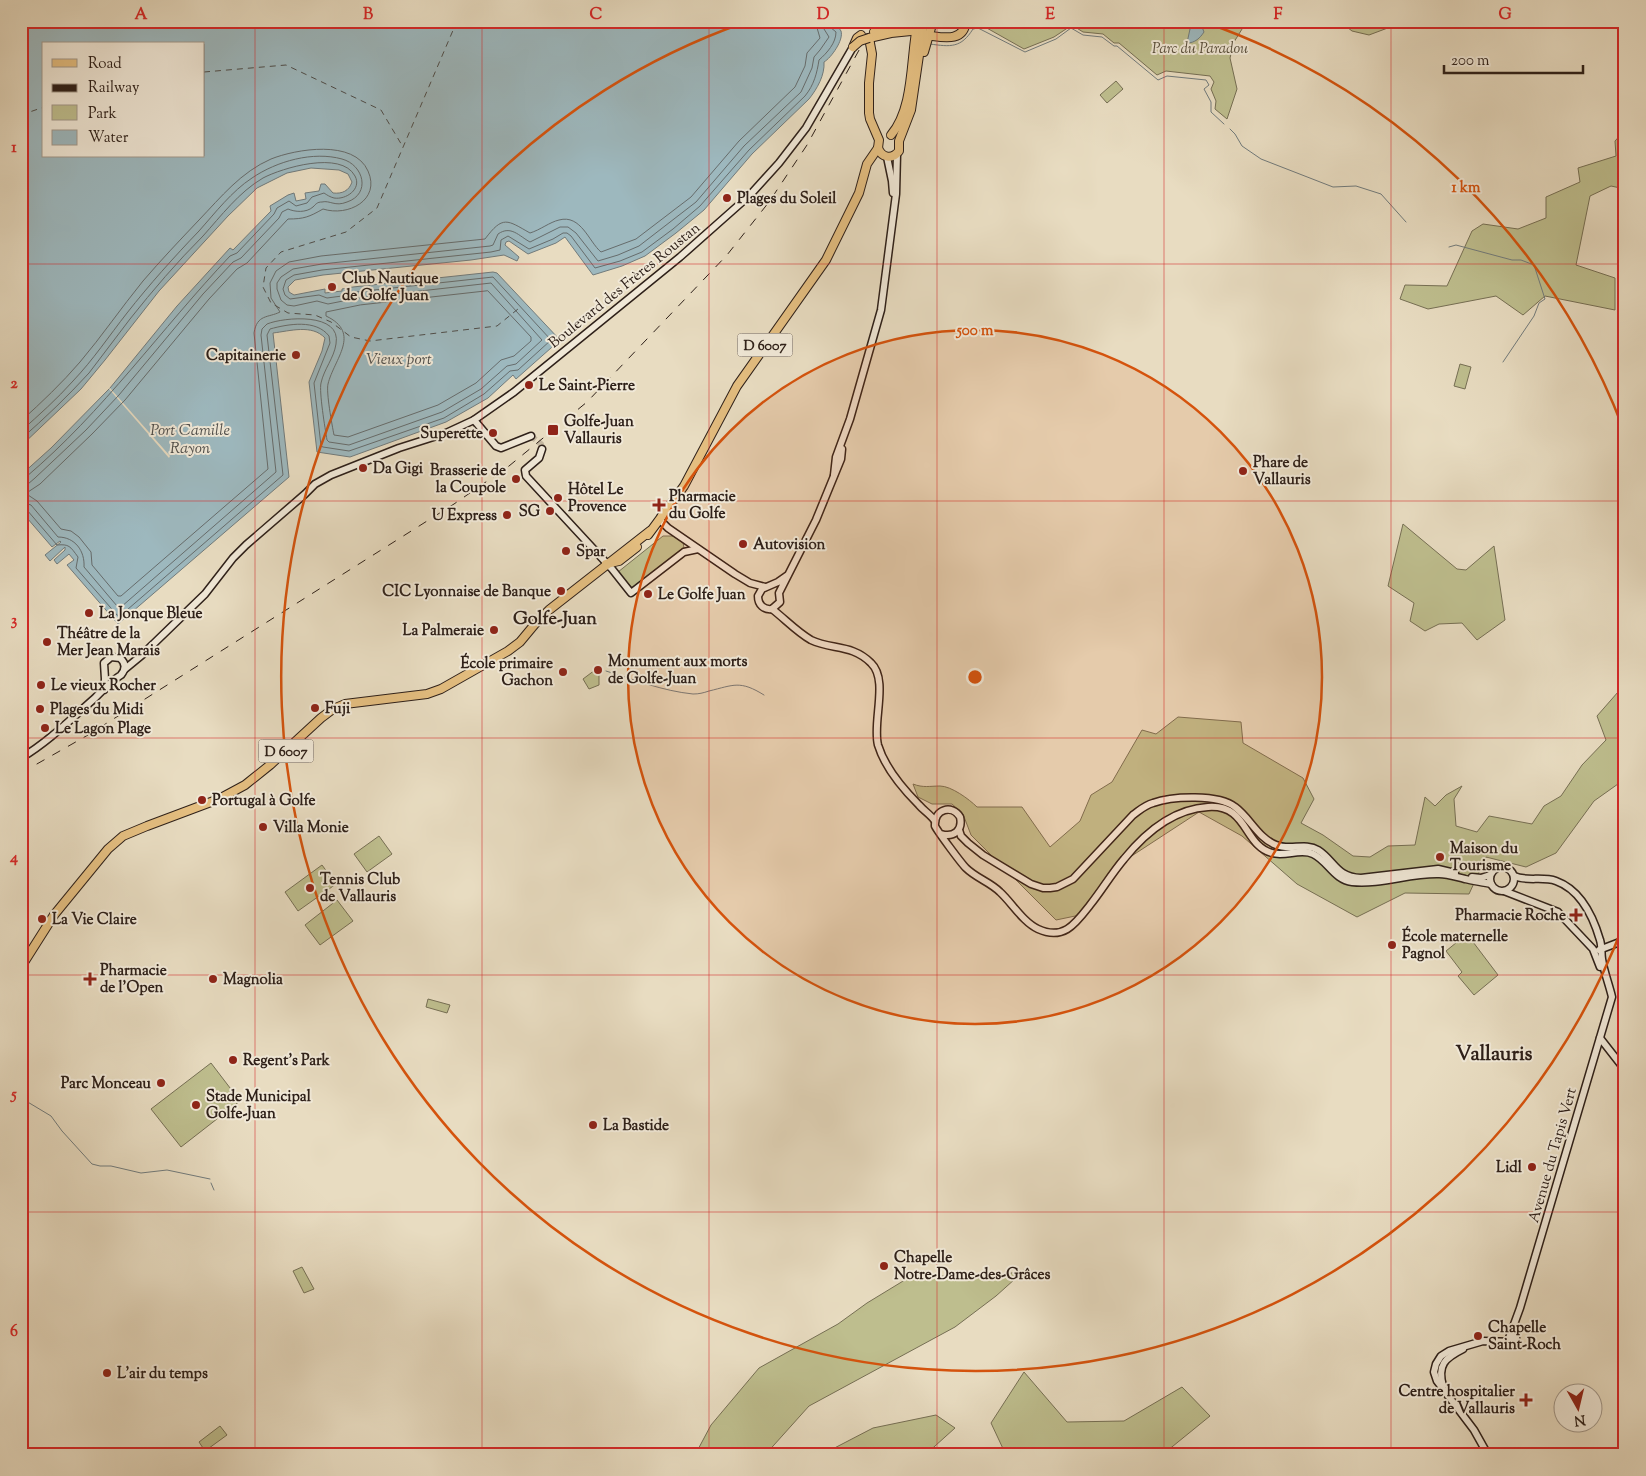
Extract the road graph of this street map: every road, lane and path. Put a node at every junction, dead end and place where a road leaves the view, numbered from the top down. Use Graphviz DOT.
graph roads {
  1 [pos="889,21"];
  2 [pos="918,21"];
  3 [pos="924,21"];
  4 [pos="933,21"];
  5 [pos="966,21"];
  6 [pos="874,34"];
  7 [pos="932,36"];
  8 [pos="853,46"];
  9 [pos="913,98"];
  10 [pos="891,135"];
  11 [pos="899,141"];
  12 [pos="881,150"];
  13 [pos="897,154"];
  14 [pos="894,204"];
  15 [pos="474,420"];
  16 [pos="531,436"];
  17 [pos="542,449"];
  18 [pos="661,516"];
  19 [pos="652,528"];
  20 [pos="668,528"];
  21 [pos="698,549"];
  22 [pos="606,564"];
  23 [pos="788,575"];
  24 [pos="750,583"];
  25 [pos="767,587"];
  26 [pos="780,593"];
  27 [pos="758,596"];
  28 [pos="775,607"];
  29 [pos="124,666"];
  30 [pos="104,672"];
  31 [pos="115,678"];
  32 [pos="104,690"];
  33 [pos="21,758"];
  34 [pos="936,818"];
  35 [pos="959,830"];
  36 [pos="941,834"];
  37 [pos="1490,874"];
  38 [pos="1514,876"];
  39 [pos="1491,884"];
  40 [pos="1504,891"];
  41 [pos="1625,940"];
  42 [pos="1593,949"];
  43 [pos="1601,949"];
  44 [pos="21,967"];
  45 [pos="1611,994"];
  46 [pos="1600,1038"];
  47 [pos="1625,1070"];
  48 [pos="1469,1346"];
  49 [pos="1444,1389"];
  50 [pos="1488,1455"];
  1 -- 6 [label="main road"];
  2 -- 10 [label="main road"];
  3 -- 9 [label="main road"];
  4 -- 9 [label="main road"];
  5 -- 7 [label="main road"];
  6 -- 8 [label="main road, bridge"];
  6 -- 12 [label="main road"];
  8 -- 15 [label="main road, Boulevard des Frères Roustan"];
  9 -- 11 [label="main road"];
  10 -- 11 [label="main road"];
  10 -- 12 [label="main road"];
  11 -- 13 [label="main road"];
  12 -- 13 [label="main road"];
  12 -- 14 [label="main road"];
  12 -- 18 [label="main road, D 6007"];
  13 -- 14 [label="main road"];
  14 -- 23 [label="main road"];
  15 -- 16 [label="main road"];
  15 -- 29 [label="main road, Boulevard des Frères Roustan"];
  17 -- 22 [label="main road"];
  18 -- 19 [label="main road, D 6007"];
  18 -- 20 [label="main road"];
  19 -- 20 [label="main road"];
  19 -- 22 [label="main road, D 6007"];
  20 -- 21 [label="main road"];
  21 -- 22 [label="main road"];
  21 -- 24 [label="main road"];
  22 -- 44 [label="main road, D 6007"];
  23 -- 25 [label="main road"];
  23 -- 26 [label="main road"];
  24 -- 25 [label="main road"];
  24 -- 27 [label="main road"];
  25 -- 26 [label="main road"];
  25 -- 27 [label="main road"];
  26 -- 28 [label="main road"];
  27 -- 28 [label="main road"];
  28 -- 34 [label="main road"];
  29 -- 30 [label="main road"];
  29 -- 31 [label="main road"];
  30 -- 31 [label="main road"];
  30 -- 32 [label="main road"];
  31 -- 32 [label="main road"];
  32 -- 33 [label="main road"];
  34 -- 35 [label="main road"];
  34 -- 36 [label="main road"];
  35 -- 36 [label="main road"];
  35 -- 37 [label="main road"];
  36 -- 39 [label="main road"];
  37 -- 38 [label="main road"];
  37 -- 39 [label="main road"];
  38 -- 40 [label="main road"];
  38 -- 43 [label="main road"];
  39 -- 40 [label="main road"];
  40 -- 42 [label="main road"];
  41 -- 43 [label="main road"];
  42 -- 43 [label="main road"];
  42 -- 45 [label="main road"];
  43 -- 45 [label="main road"];
  45 -- 46 [label="main road, Avenue du Tapis Vert"];
  46 -- 47 [label="main road"];
  46 -- 48 [label="main road, Avenue du Tapis Vert"];
  48 -- 49 [label="main road"];
  48 -- 49 [label="main road"];
  49 -- 50 [label="main road"];
}
